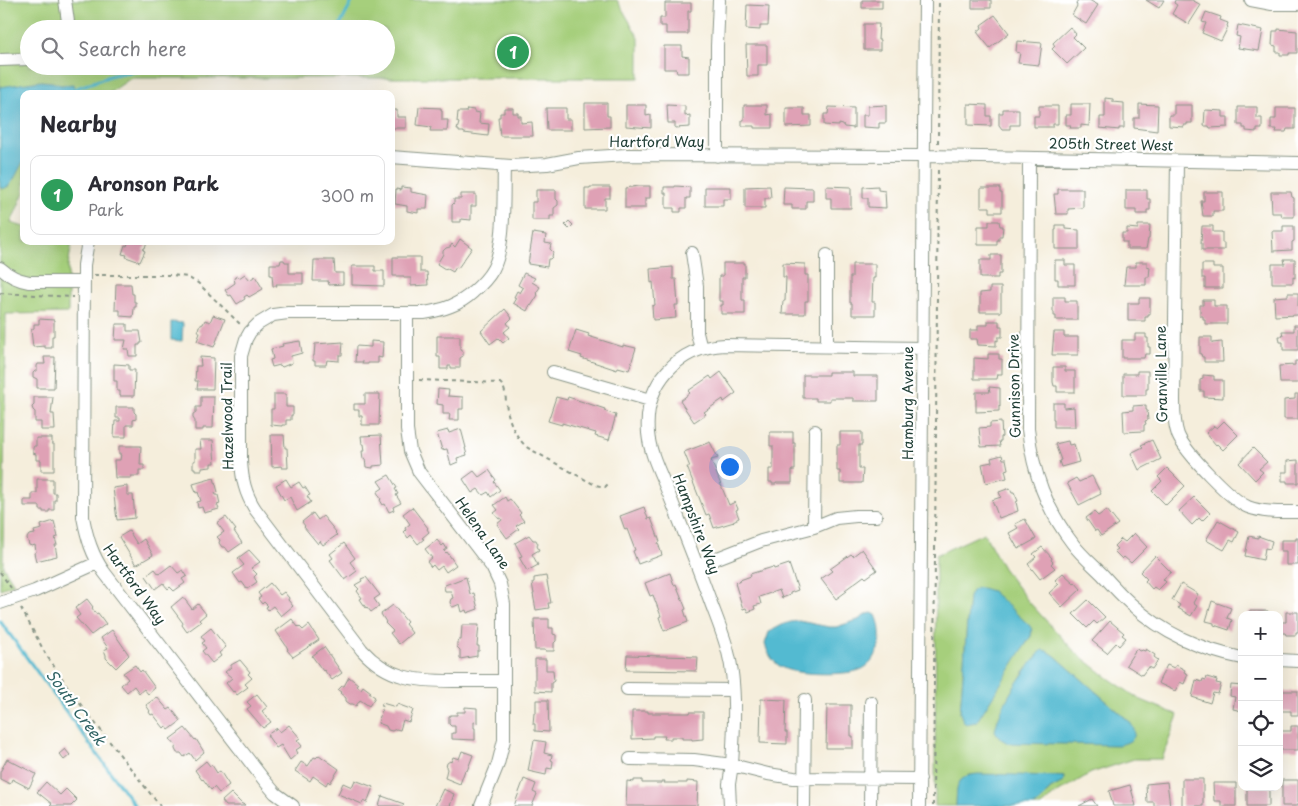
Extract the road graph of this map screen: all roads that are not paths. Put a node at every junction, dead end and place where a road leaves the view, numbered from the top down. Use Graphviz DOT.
graph roads {
  1 [pos="65,0"];
  2 [pos="719,0"];
  3 [pos="925,0"];
  4 [pos="1250,0"];
  5 [pos="1298,4"];
  6 [pos="68,20"];
  7 [pos="20,59"];
  8 [pos="0,60"];
  9 [pos="717,156"];
  10 [pos="924,156"];
  11 [pos="395,157"];
  12 [pos="1029,158"];
  13 [pos="1177,161"];
  14 [pos="1298,163"];
  15 [pos="504,166"];
  16 [pos="87,245"];
  17 [pos="692,253"];
  18 [pos="827,254"];
  19 [pos="0,268"];
  20 [pos="88,278"];
  21 [pos="407,313"];
  22 [pos="827,347"];
  23 [pos="923,348"];
  24 [pos="701,349"];
  25 [pos="553,372"];
  26 [pos="650,400"];
  27 [pos="815,431"];
  28 [pos="1298,512"];
  29 [pos="876,516"];
  30 [pos="814,526"];
  31 [pos="97,562"];
  32 [pos="697,566"];
  33 [pos="9,600"];
  34 [pos="1238,657"];
  35 [pos="1283,660"];
  36 [pos="1298,661"];
  37 [pos="504,681"];
  38 [pos="627,689"];
  39 [pos="733,690"];
  40 [pos="805,700"];
  41 [pos="871,702"];
  42 [pos="630,759"];
  43 [pos="732,765"];
  44 [pos="804,778"];
  45 [pos="870,779"];
  46 [pos="920,780"];
  47 [pos="293,806"];
  48 [pos="481,806"];
  49 [pos="730,806"];
  50 [pos="804,806"];
  51 [pos="870,806"];
  52 [pos="919,806"];
  1 -- 6 [label="street"];
  2 -- 9 [label="street"];
  3 -- 10 [label="street, Hamburg Avenue"];
  4 -- 5 [label="street"];
  7 -- 8 [label="street"];
  9 -- 10 [label="street, Hartford Way"];
  9 -- 15 [label="street, Hartford Way"];
  10 -- 12 [label="street, 205th Street West"];
  10 -- 23 [label="street, Hamburg Avenue"];
  11 -- 15 [label="street, Hartford Way"];
  12 -- 13 [label="street, 205th Street West"];
  12 -- 34 [label="street, Gunnison Drive"];
  13 -- 14 [label="street, 205th Street West"];
  13 -- 28 [label="street, Granville Lane"];
  15 -- 21 [label="street"];
  16 -- 20 [label="street, Hartford Way"];
  17 -- 24 [label="street"];
  18 -- 22 [label="street"];
  19 -- 20 [label="street"];
  20 -- 31 [label="street, Hartford Way"];
  21 -- 37 [label="street, Helena Lane"];
  21 -- 37 [label="street, Hazelwood Trail"];
  22 -- 23 [label="street, Hampshire Way"];
  22 -- 24 [label="street, Hampshire Way"];
  23 -- 46 [label="street, Hamburg Avenue"];
  24 -- 26 [label="street, Hampshire Way"];
  25 -- 26 [label="street"];
  26 -- 32 [label="street, Hampshire Way"];
  27 -- 30 [label="street"];
  29 -- 30 [label="street"];
  30 -- 32 [label="street"];
  31 -- 33 [label="street"];
  31 -- 47 [label="street, Hartford Way"];
  32 -- 39 [label="street, Hampshire Way"];
  35 -- 36 [label="street"];
  37 -- 48 [label="street, Helena Lane"];
  38 -- 39 [label="street"];
  39 -- 43 [label="street, Hampshire Way"];
  40 -- 44 [label="street"];
  41 -- 45 [label="street"];
  42 -- 43 [label="street"];
  43 -- 44 [label="street"];
  43 -- 49 [label="street, Hampshire Way"];
  44 -- 45 [label="street"];
  44 -- 50 [label="street"];
  45 -- 46 [label="street"];
  45 -- 51 [label="street"];
  46 -- 52 [label="street, Hamburg Avenue"];
}
